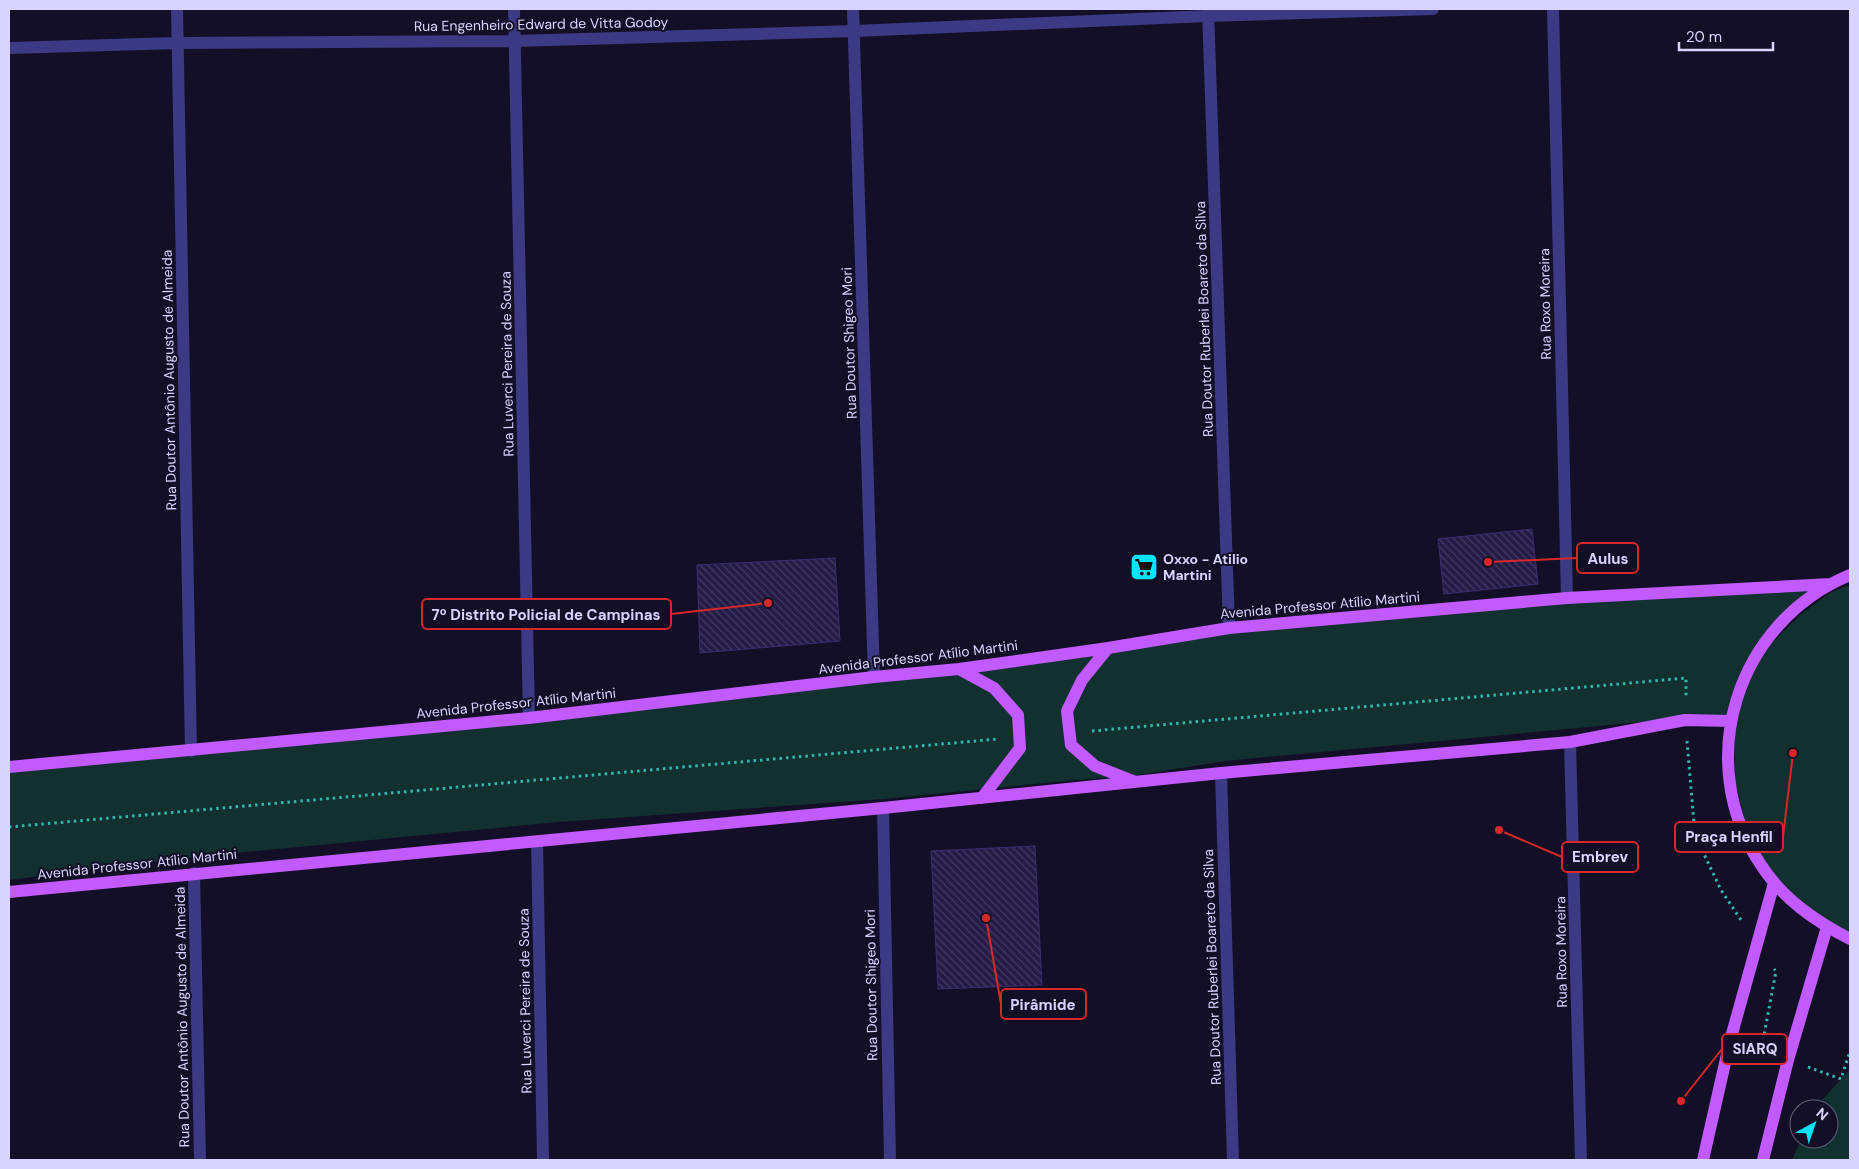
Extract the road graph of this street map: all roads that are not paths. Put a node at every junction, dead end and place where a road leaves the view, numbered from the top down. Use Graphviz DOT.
graph roads {
  1 [pos="177,9"];
  2 [pos="514,9"];
  3 [pos="854,9"];
  4 [pos="1433,9"];
  5 [pos="1553,9"];
  6 [pos="1208,12"];
  7 [pos="855,31"];
  8 [pos="515,41"];
  9 [pos="177,43"];
  10 [pos="9,48"];
  11 [pos="1850,575"];
  12 [pos="1830,584"];
  13 [pos="1567,598"];
  14 [pos="1230,628"];
  15 [pos="1108,648"];
  16 [pos="959,669"];
  17 [pos="874,677"];
  18 [pos="529,718"];
  19 [pos="1731,721"];
  20 [pos="1570,742"];
  21 [pos="191,751"];
  22 [pos="9,767"];
  23 [pos="1221,772"];
  24 [pos="1135,782"];
  25 [pos="982,798"];
  26 [pos="883,808"];
  27 [pos="537,840"];
  28 [pos="194,873"];
  29 [pos="1774,883"];
  30 [pos="9,892"];
  31 [pos="1827,927"];
  32 [pos="1850,938"];
  33 [pos="200,1160"];
  34 [pos="543,1160"];
  35 [pos="890,1160"];
  36 [pos="1233,1160"];
  37 [pos="1581,1160"];
  38 [pos="1702,1160"];
  39 [pos="1763,1160"];
  1 -- 9 [label="street, Rua Doutor Antônio Augusto de Almeida"];
  2 -- 8 [label="street, Rua Luverci Pereira de Souza"];
  3 -- 7 [label="street, Rua Doutor Shigeo Mori"];
  4 -- 6 [label="street, Rua Engenheiro Edward de Vitta Godoy"];
  5 -- 13 [label="street, Rua Roxo Moreira"];
  6 -- 7 [label="street, Rua Engenheiro Edward de Vitta Godoy"];
  6 -- 14 [label="street, Rua Doutor Ruberlei Boareto da Silva"];
  7 -- 8 [label="street, Rua Engenheiro Edward de Vitta Godoy"];
  7 -- 17 [label="street, Rua Doutor Shigeo Mori"];
  8 -- 9 [label="street, Rua Engenheiro Edward de Vitta Godoy"];
  8 -- 18 [label="street, Rua Luverci Pereira de Souza"];
  9 -- 10 [label="street, Rua Engenheiro Edward de Vitta Godoy"];
  9 -- 21 [label="street, Rua Doutor Antônio Augusto de Almeida"];
  11 -- 12 [label="main road"];
  12 -- 13 [label="main road, Avenida Professor Atílio Martini"];
  12 -- 19 [label="main road"];
  13 -- 14 [label="main road, Avenida Professor Atílio Martini"];
  14 -- 15 [label="main road, Avenida Professor Atílio Martini"];
  15 -- 16 [label="main road, Avenida Professor Atílio Martini"];
  15 -- 24 [label="main road"];
  16 -- 17 [label="main road, Avenida Professor Atílio Martini"];
  16 -- 25 [label="main road"];
  17 -- 18 [label="main road, Avenida Professor Atílio Martini"];
  18 -- 21 [label="main road, Avenida Professor Atílio Martini"];
  19 -- 20 [label="main road, Avenida Professor Atílio Martini"];
  19 -- 29 [label="main road"];
  20 -- 23 [label="main road, Avenida Professor Atílio Martini"];
  20 -- 37 [label="street, Rua Roxo Moreira"];
  21 -- 22 [label="main road, Avenida Professor Atílio Martini"];
  23 -- 24 [label="main road, Avenida Professor Atílio Martini"];
  23 -- 36 [label="street, Rua Doutor Ruberlei Boareto da Silva"];
  24 -- 25 [label="main road, Avenida Professor Atílio Martini"];
  25 -- 26 [label="main road, Avenida Professor Atílio Martini"];
  26 -- 27 [label="main road, Avenida Professor Atílio Martini"];
  26 -- 35 [label="street, Rua Doutor Shigeo Mori"];
  27 -- 28 [label="main road, Avenida Professor Atílio Martini"];
  27 -- 34 [label="street, Rua Luverci Pereira de Souza"];
  28 -- 30 [label="main road, Avenida Professor Atílio Martini"];
  28 -- 33 [label="street, Rua Doutor Antônio Augusto de Almeida"];
  29 -- 31 [label="main road"];
  29 -- 38 [label="main road"];
  31 -- 32 [label="main road"];
  31 -- 39 [label="main road"];
}
